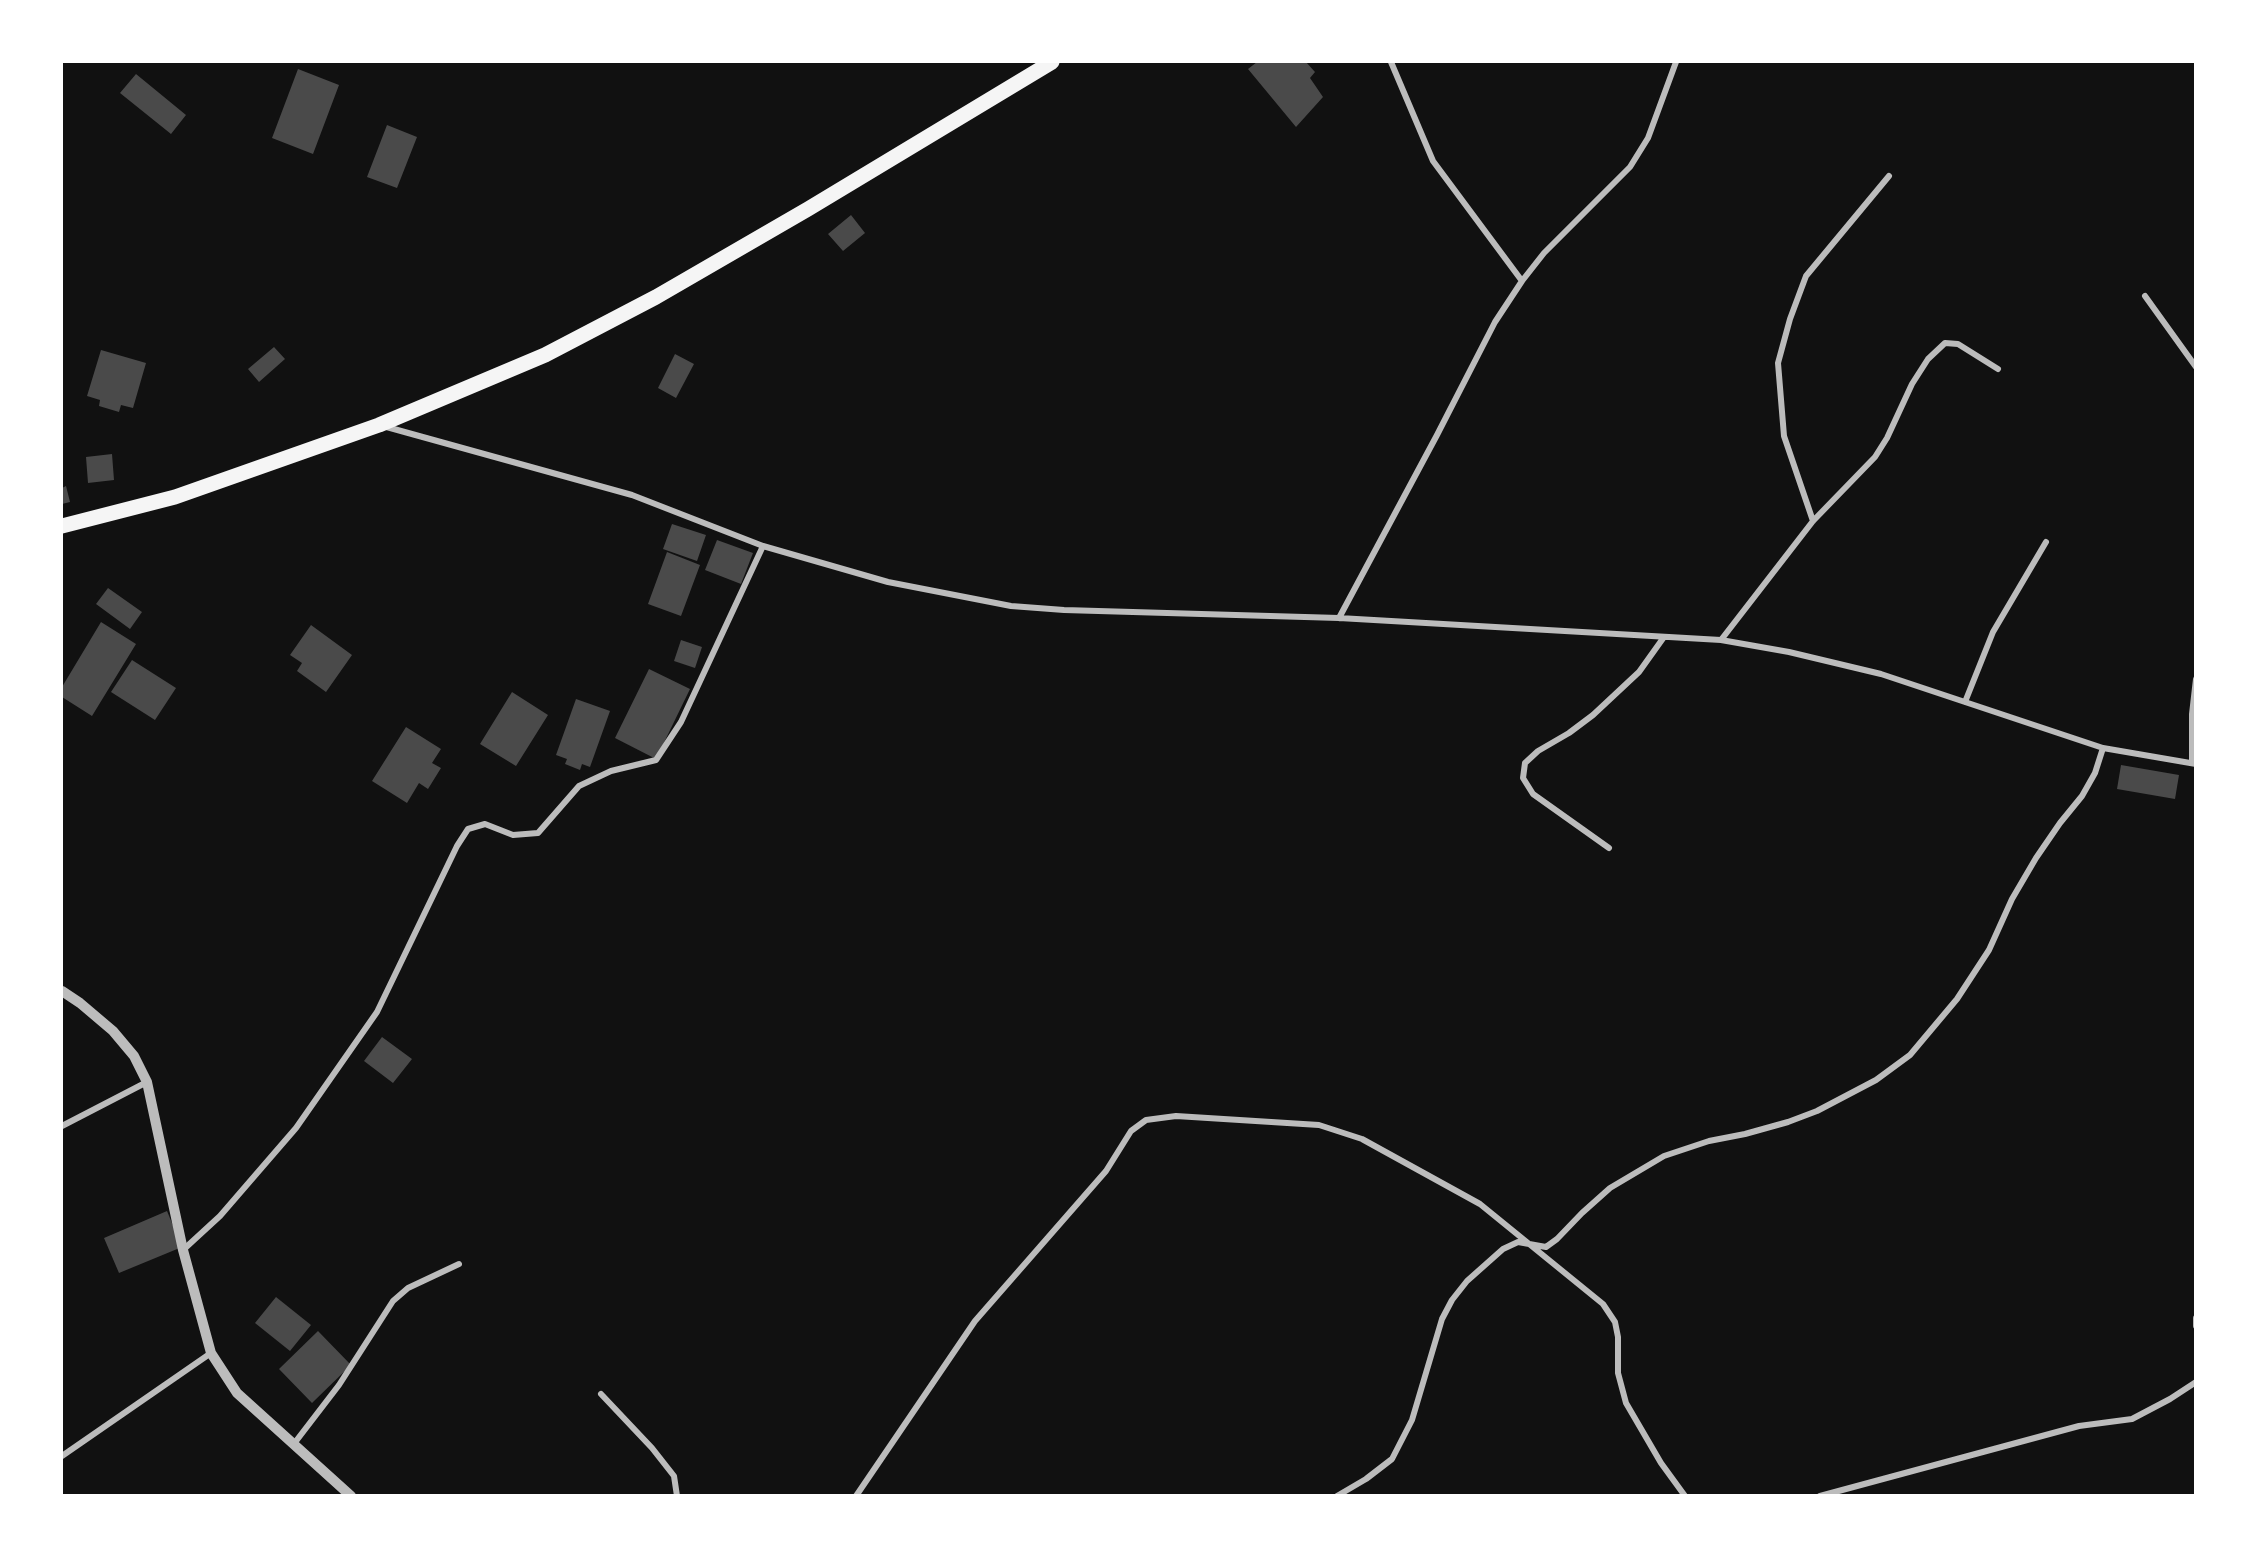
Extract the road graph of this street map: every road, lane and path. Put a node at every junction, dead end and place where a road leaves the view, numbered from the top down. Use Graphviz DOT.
graph roads {
  1 [pos="1052,62"];
  2 [pos="1391,62"];
  3 [pos="1676,62"];
  4 [pos="1889,176"];
  5 [pos="1522,281"];
  6 [pos="2145,296"];
  7 [pos="2196,367"];
  8 [pos="1998,369"];
  9 [pos="379,425"];
  10 [pos="1813,521"];
  11 [pos="62,526"];
  12 [pos="2046,542"];
  13 [pos="763,546"];
  14 [pos="1339,618"];
  15 [pos="1664,637"];
  16 [pos="1721,640"];
  17 [pos="2196,679"];
  18 [pos="1965,702"];
  19 [pos="2103,748"];
  20 [pos="2194,764"];
  21 [pos="1609,848"];
  22 [pos="62,991"];
  23 [pos="147,1082"];
  24 [pos="62,1126"];
  25 [pos="1533,1246"];
  26 [pos="183,1250"];
  27 [pos="459,1264"];
  28 [pos="2196,1318"];
  29 [pos="2196,1326"];
  30 [pos="211,1353"];
  31 [pos="2196,1382"];
  32 [pos="601,1394"];
  33 [pos="293,1445"];
  34 [pos="62,1456"];
  35 [pos="351,1496"];
  36 [pos="677,1496"];
  37 [pos="856,1496"];
  38 [pos="1338,1496"];
  39 [pos="1685,1496"];
  40 [pos="1820,1496"];
  1 -- 9 [label="main road"];
  2 -- 5 [label="street"];
  3 -- 5 [label="street"];
  4 -- 10 [label="street"];
  5 -- 14 [label="street"];
  6 -- 7 [label="street"];
  8 -- 10 [label="street"];
  9 -- 11 [label="main road"];
  9 -- 13 [label="street"];
  10 -- 16 [label="street"];
  12 -- 18 [label="street"];
  13 -- 14 [label="street"];
  13 -- 26 [label="street"];
  14 -- 15 [label="street"];
  15 -- 16 [label="street"];
  15 -- 21 [label="street"];
  16 -- 18 [label="street"];
  17 -- 20 [label="street"];
  18 -- 19 [label="street"];
  19 -- 20 [label="street"];
  19 -- 25 [label="street"];
  22 -- 23 [label="street"];
  23 -- 24 [label="street"];
  23 -- 26 [label="street"];
  25 -- 37 [label="street"];
  25 -- 38 [label="street"];
  25 -- 39 [label="street"];
  26 -- 30 [label="street"];
  27 -- 33 [label="street"];
  28 -- 29 [label="street"];
  30 -- 33 [label="street"];
  30 -- 34 [label="street"];
  31 -- 40 [label="street"];
  32 -- 36 [label="street"];
  33 -- 35 [label="street"];
}
